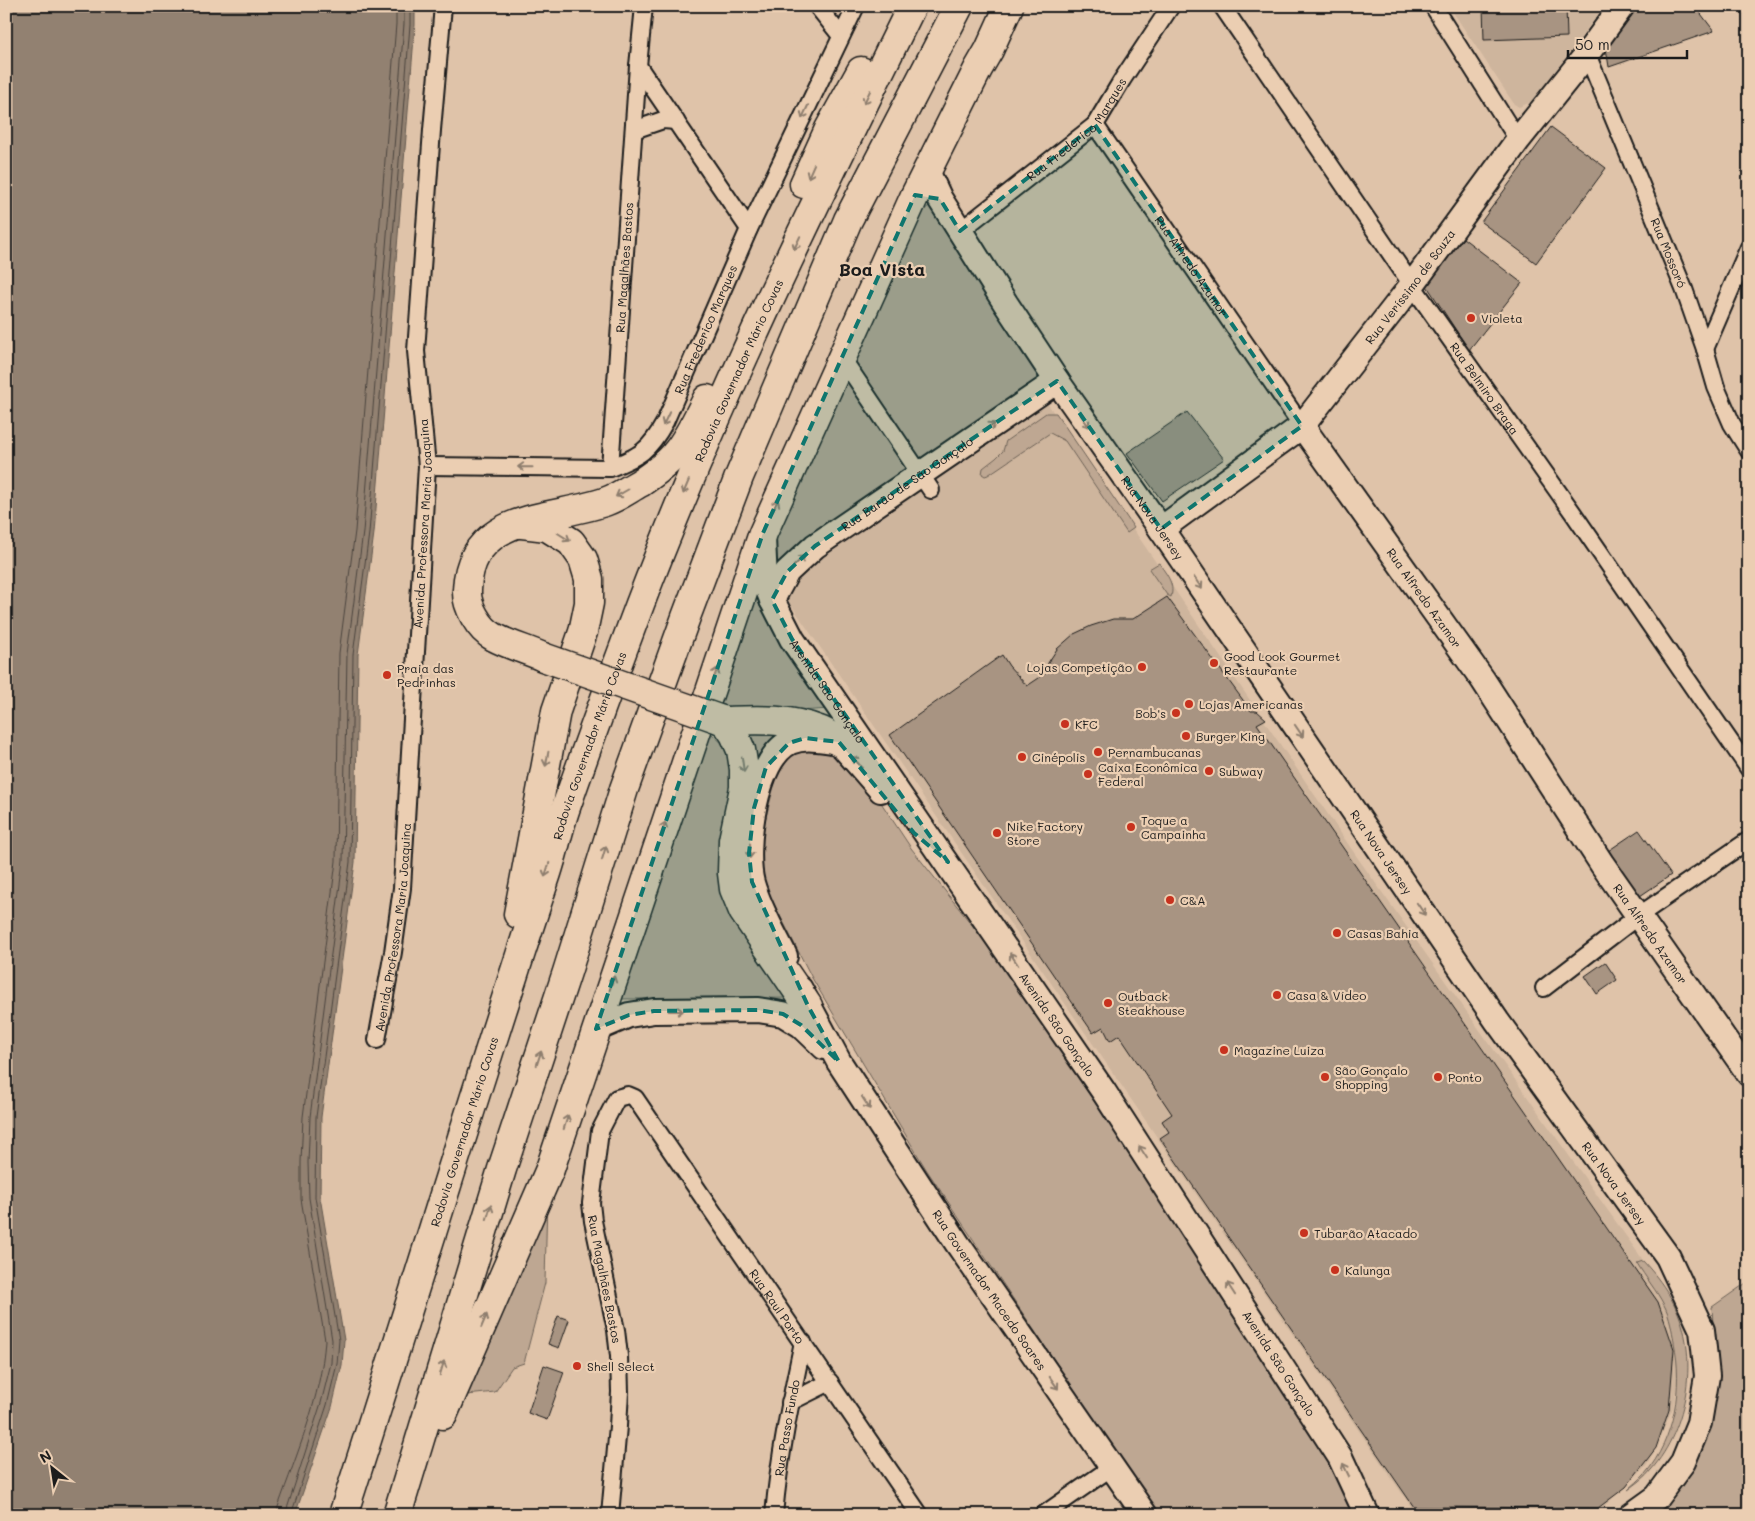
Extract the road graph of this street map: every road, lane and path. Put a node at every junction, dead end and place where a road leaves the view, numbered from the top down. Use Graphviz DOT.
graph roads {
  1 [pos="443,6"];
  2 [pos="644,6"];
  3 [pos="817,6"];
  4 [pos="856,6"];
  5 [pos="902,6"];
  6 [pos="912,6"];
  7 [pos="959,6"];
  8 [pos="1009,6"];
  9 [pos="1171,6"];
  10 [pos="1222,6"];
  11 [pos="1433,6"];
  12 [pos="1622,6"];
  13 [pos="841,36"];
  14 [pos="1587,54"];
  15 [pos="638,66"];
  16 [pos="676,121"];
  17 [pos="1095,125"];
  18 [pos="634,130"];
  19 [pos="1518,140"];
  20 [pos="928,197"];
  21 [pos="749,229"];
  22 [pos="960,231"];
  23 [pos="1749,247"];
  24 [pos="1412,285"];
  25 [pos="1705,349"];
  26 [pos="842,358"];
  27 [pos="1057,381"];
  28 [pos="1302,426"];
  29 [pos="1749,451"];
  30 [pos="427,466"];
  31 [pos="610,468"];
  32 [pos="925,482"];
  33 [pos="518,523"];
  34 [pos="1161,529"];
  35 [pos="763,533"];
  36 [pos="772,600"];
  37 [pos="722,720"];
  38 [pos="839,742"];
  39 [pos="1749,770"];
  40 [pos="1749,840"];
  41 [pos="948,862"];
  42 [pos="1638,916"];
  43 [pos="1544,988"];
  44 [pos="507,991"];
  45 [pos="808,1006"];
  46 [pos="596,1029"];
  47 [pos="377,1040"];
  48 [pos="839,1062"];
  49 [pos="1749,1074"];
  50 [pos="635,1098"];
  51 [pos="802,1342"];
  52 [pos="830,1382"];
  53 [pos="790,1402"];
  54 [pos="416,1457"];
  55 [pos="1112,1467"];
  56 [pos="343,1515"];
  57 [pos="397,1515"];
  58 [pos="610,1515"];
  59 [pos="774,1515"];
  60 [pos="920,1515"];
  61 [pos="1043,1515"];
  62 [pos="1145,1515"];
  63 [pos="1367,1515"];
  64 [pos="1632,1515"];
  1 -- 30 [label="street, Avenida Professora Maria Joaquina"];
  2 -- 15 [label="street, Rua Magalhães Bastos"];
  3 -- 13 [label="street"];
  4 -- 13 [label="street, Rua Frederico Marques"];
  5 -- 33 [label="highway, one-way"];
  6 -- 44 [label="highway, Rodovia Governador Mário Covas, one-way"];
  54 -- 7 [label="highway, one-way"];
  8 -- 20 [label="highway"];
  9 -- 17 [label="street, Rua Frederico Marques"];
  10 -- 24 [label="street, Rua Belmiro Braga"];
  11 -- 19 [label="street"];
  12 -- 14 [label="street, Rua Veríssimo de Souza"];
  13 -- 21 [label="street, Rua Frederico Marques, one-way"];
  14 -- 19 [label="street, Rua Veríssimo de Souza"];
  14 -- 25 [label="street, Rua Mossoró"];
  15 -- 16 [label="street"];
  15 -- 18 [label="street, Rua Magalhães Bastos"];
  16 -- 18 [label="street"];
  16 -- 21 [label="street"];
  17 -- 22 [label="street, Rua Frederico Marques"];
  17 -- 28 [label="street, Rua Alfredo Azamor"];
  18 -- 31 [label="street, Rua Magalhães Bastos"];
  19 -- 24 [label="street, Rua Veríssimo de Souza"];
  20 -- 22 [label="street, Rua Nova Jersey"];
  20 -- 26 [label="highway"];
  21 -- 31 [label="street, Rua Frederico Marques, one-way"];
  22 -- 27 [label="street, Rua Nova Jersey"];
  23 -- 25 [label="street"];
  24 -- 28 [label="street, Rua Veríssimo de Souza"];
  24 -- 39 [label="street, Rua Belmiro Braga"];
  25 -- 29 [label="street, Rua Mossoró"];
  26 -- 32 [label="street"];
  35 -- 26 [label="highway, one-way"];
  32 -- 27 [label="street, Rua Barão de São Gonçalo, one-way"];
  27 -- 34 [label="street, Rua Nova Jersey, one-way"];
  28 -- 34 [label="street, Rua Veríssimo de Souza"];
  28 -- 42 [label="street, Rua Alfredo Azamor"];
  31 -- 30 [label="street, Rua Frederico Marques, one-way"];
  30 -- 47 [label="street, Avenida Professora Maria Joaquina"];
  36 -- 32 [label="street, Rua Barão de São Gonçalo, one-way"];
  33 -- 37 [label="highway, bridge"];
  33 -- 44 [label="highway, one-way"];
  34 -- 64 [label="street, Rua Nova Jersey, one-way"];
  35 -- 36 [label="street, Avenida São Gonçalo"];
  46 -- 35 [label="highway, one-way"];
  36 -- 41 [label="street, Avenida São Gonçalo"];
  37 -- 38 [label="highway"];
  37 -- 45 [label="highway, one-way"];
  41 -- 38 [label="street, one-way"];
  38 -- 45 [label="street, Rua Governador Macedo Soares, one-way"];
  40 -- 42 [label="street"];
  63 -- 41 [label="street, Avenida São Gonçalo, one-way"];
  42 -- 43 [label="street"];
  42 -- 49 [label="street, Rua Alfredo Azamor"];
  44 -- 56 [label="highway, Rodovia Governador Mário Covas"];
  45 -- 48 [label="street, Rua Governador Macedo Soares"];
  46 -- 48 [label="street, Rua Governador Macedo Soares, one-way"];
  54 -- 46 [label="highway, one-way"];
  48 -- 55 [label="street, Rua Governador Macedo Soares, one-way"];
  50 -- 51 [label="street, Rua Raul Porto"];
  50 -- 58 [label="street, Rua Magalhães Bastos"];
  51 -- 52 [label="street, Rua Raul Porto"];
  51 -- 53 [label="street, Rua Passo Fundo"];
  52 -- 53 [label="street"];
  52 -- 60 [label="street, Rua Raul Porto"];
  53 -- 59 [label="street, Rua Passo Fundo"];
  54 -- 57 [label="highway"];
  55 -- 61 [label="street"];
  55 -- 62 [label="street, Rua Governador Macedo Soares"];
}
